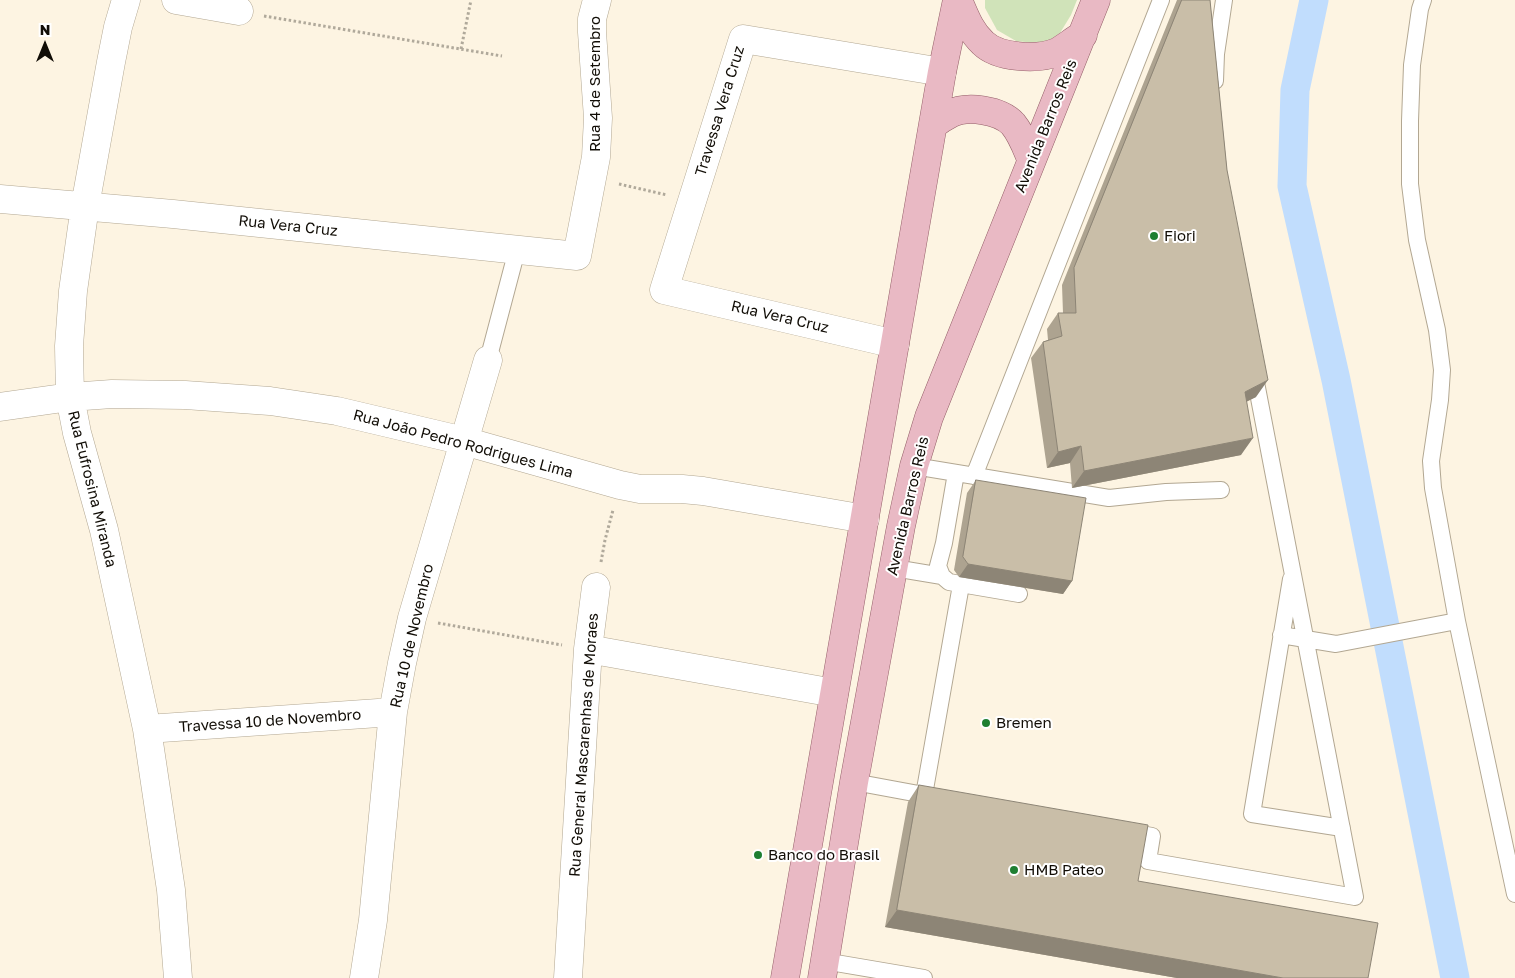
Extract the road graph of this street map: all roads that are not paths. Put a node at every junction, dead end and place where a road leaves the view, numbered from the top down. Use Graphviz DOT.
graph roads {
  1 [pos="126,0"];
  2 [pos="176,0"];
  3 [pos="597,0"];
  4 [pos="958,0"];
  5 [pos="1096,0"];
  6 [pos="1161,0"];
  7 [pos="1224,0"];
  8 [pos="1423,0"];
  9 [pos="239,12"];
  10 [pos="1083,35"];
  11 [pos="942,72"];
  12 [pos="1214,97"];
  13 [pos="933,125"];
  14 [pos="1031,159"];
  15 [pos="0,199"];
  16 [pos="85,206"];
  17 [pos="517,250"];
  18 [pos="577,256"];
  19 [pos="664,290"];
  20 [pos="895,344"];
  21 [pos="1250,355"];
  22 [pos="488,360"];
  23 [pos="70,397"];
  24 [pos="0,407"];
  25 [pos="464,441"];
  26 [pos="914,466"];
  27 [pos="956,473"];
  28 [pos="974,476"];
  29 [pos="1221,490"];
  30 [pos="864,519"];
  31 [pos="894,568"];
  32 [pos="1292,570"];
  33 [pos="942,576"];
  34 [pos="962,585"];
  35 [pos="596,587"];
  36 [pos="1019,594"];
  37 [pos="1457,621"];
  38 [pos="1281,635"];
  39 [pos="1306,639"];
  40 [pos="588,649"];
  41 [pos="834,693"];
  42 [pos="393,712"];
  43 [pos="147,729"];
  44 [pos="854,782"];
  45 [pos="924,795"];
  46 [pos="948,800"];
  47 [pos="1342,828"];
  48 [pos="1113,829"];
  49 [pos="1515,894"];
  50 [pos="823,970"];
  51 [pos="178,978"];
  52 [pos="364,978"];
  53 [pos="568,978"];
  54 [pos="785,978"];
  55 [pos="924,978"];
  1 -- 16 [label="street, Rua Eufrosina Miranda"];
  2 -- 9 [label="street"];
  3 -- 18 [label="street, Rua 4 de Setembro"];
  4 -- 10 [label="main road"];
  4 -- 11 [label="main road"];
  5 -- 10 [label="main road, Avenida Barros Reis"];
  6 -- 28 [label="lane"];
  7 -- 12 [label="lane"];
  8 -- 37 [label="lane"];
  10 -- 14 [label="main road, Avenida Barros Reis"];
  11 -- 13 [label="main road"];
  11 -- 19 [label="street, Travessa Vera Cruz"];
  13 -- 14 [label="main road"];
  13 -- 20 [label="main road"];
  14 -- 26 [label="main road, Avenida Barros Reis"];
  15 -- 16 [label="street, Rua Vera Cruz"];
  16 -- 17 [label="street, Rua Vera Cruz"];
  16 -- 23 [label="street, Rua Eufrosina Miranda"];
  17 -- 18 [label="street, Rua Vera Cruz"];
  17 -- 22 [label="lane"];
  19 -- 20 [label="street, Rua Vera Cruz"];
  20 -- 30 [label="main road"];
  21 -- 32 [label="lane"];
  22 -- 25 [label="street, Rua 10 de Novembro"];
  23 -- 24 [label="street, Rua João Pedro Rodrigues Lima"];
  23 -- 25 [label="street, Rua João Pedro Rodrigues Lima"];
  23 -- 43 [label="street, Rua Eufrosina Miranda"];
  25 -- 30 [label="street, Rua João Pedro Rodrigues Lima"];
  25 -- 42 [label="street, Rua 10 de Novembro"];
  26 -- 27 [label="lane"];
  26 -- 31 [label="main road, Avenida Barros Reis"];
  27 -- 28 [label="lane"];
  27 -- 33 [label="lane"];
  28 -- 29 [label="lane"];
  30 -- 41 [label="main road"];
  31 -- 33 [label="lane"];
  31 -- 44 [label="main road, Avenida Barros Reis"];
  32 -- 38 [label="lane"];
  32 -- 39 [label="lane"];
  33 -- 34 [label="lane"];
  34 -- 36 [label="lane"];
  34 -- 45 [label="lane"];
  35 -- 40 [label="street, Rua General Mascarenhas de Moraes"];
  37 -- 39 [label="lane"];
  37 -- 49 [label="lane"];
  38 -- 39 [label="lane"];
  38 -- 47 [label="lane"];
  39 -- 47 [label="lane"];
  40 -- 41 [label="street"];
  40 -- 53 [label="street, Rua General Mascarenhas de Moraes"];
  41 -- 54 [label="main road"];
  42 -- 43 [label="street, Travessa 10 de Novembro"];
  42 -- 52 [label="street, Rua 10 de Novembro"];
  43 -- 51 [label="street, Rua Eufrosina Miranda"];
  44 -- 45 [label="lane"];
  44 -- 50 [label="main road, Avenida Barros Reis"];
  45 -- 46 [label="lane"];
  47 -- 48 [label="lane"];
  50 -- 55 [label="lane"];
}
